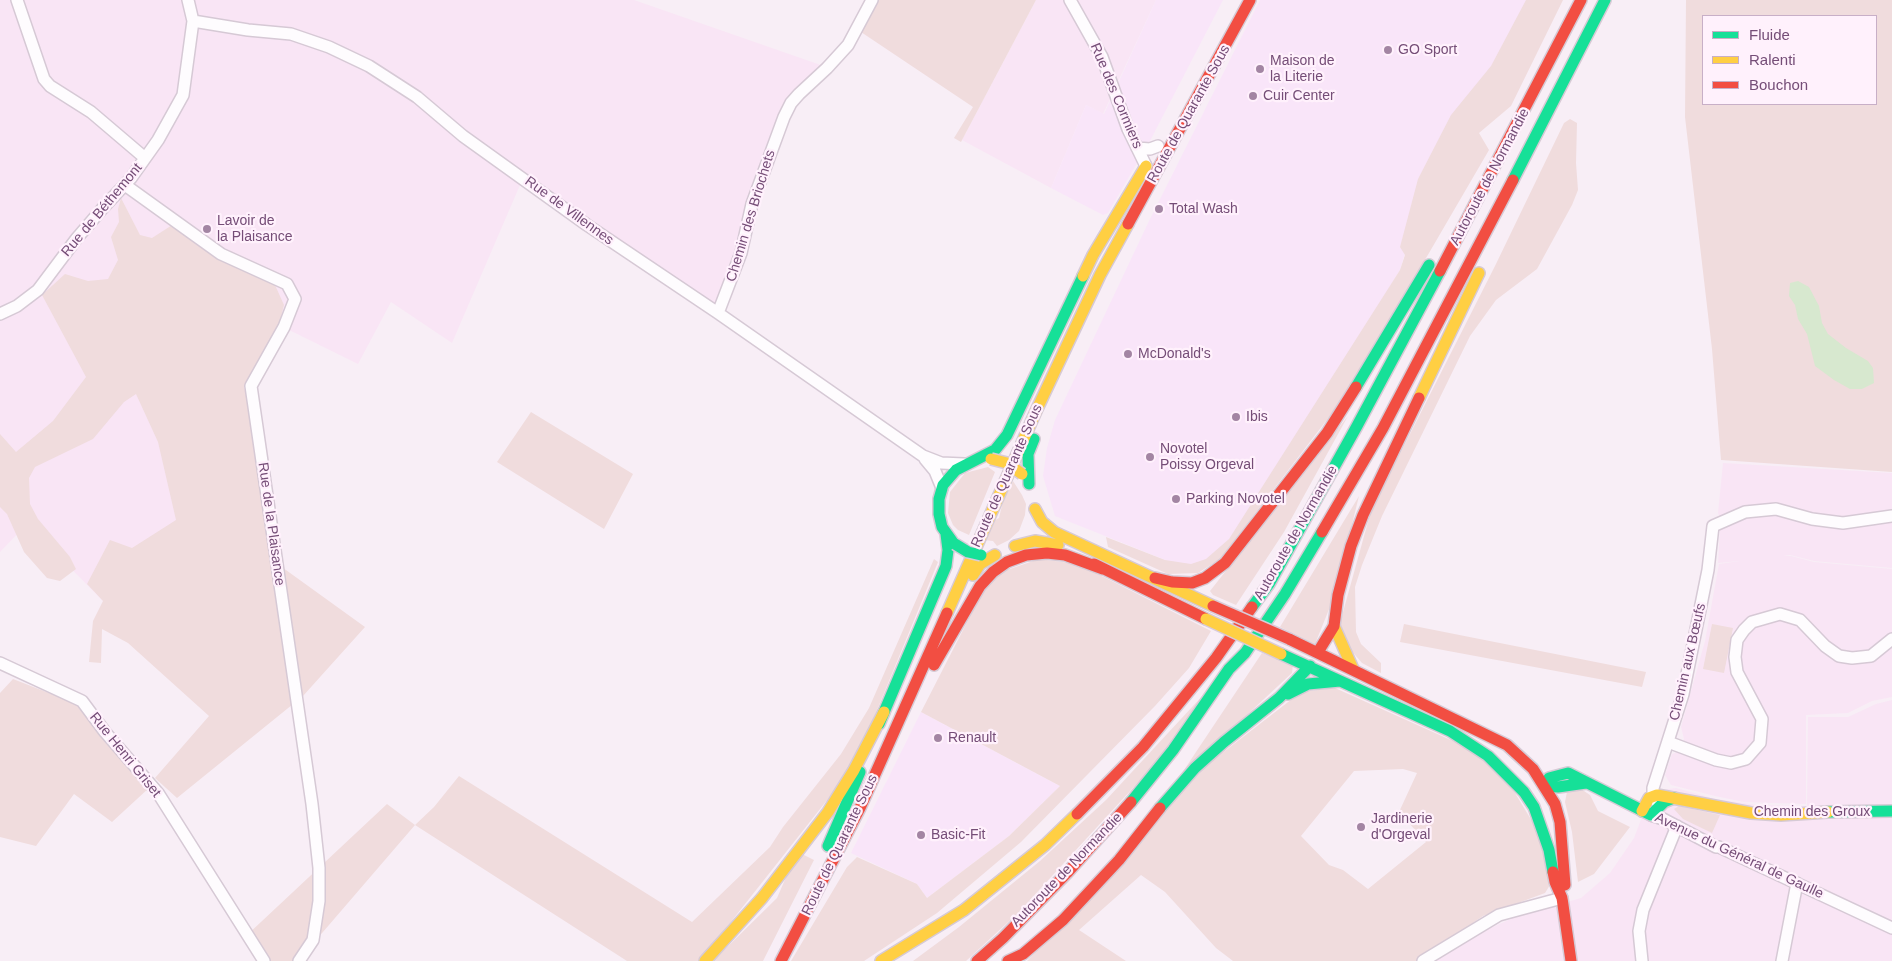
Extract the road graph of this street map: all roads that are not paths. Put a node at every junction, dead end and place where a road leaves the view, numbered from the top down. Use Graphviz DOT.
graph roads {
  1 [pos="17,0"];
  2 [pos="188,0"];
  3 [pos="872,0"];
  4 [pos="1070,0"];
  5 [pos="1237,0"];
  6 [pos="1250,0"];
  7 [pos="1581,0"];
  8 [pos="1605,0"];
  9 [pos="193,21"];
  10 [pos="1550,110"];
  11 [pos="1158,146"];
  12 [pos="1137,148"];
  13 [pos="146,158"];
  14 [pos="1163,161"];
  15 [pos="1146,166"];
  16 [pos="125,186"];
  17 [pos="1479,199"];
  18 [pos="1501,228"];
  19 [pos="1484,263"];
  20 [pos="718,313"];
  21 [pos="0,314"];
  22 [pos="922,456"];
  23 [pos="970,462"];
  24 [pos="942,488"];
  25 [pos="1033,496"];
  26 [pos="1892,516"];
  27 [pos="946,534"];
  28 [pos="1015,546"];
  29 [pos="995,555"];
  30 [pos="1103,569"];
  31 [pos="1155,578"];
  32 [pos="1334,626"];
  33 [pos="1892,639"];
  34 [pos="1318,652"];
  35 [pos="1245,653"];
  36 [pos="0,663"];
  37 [pos="1310,666"];
  38 [pos="933,667"];
  39 [pos="1353,668"];
  40 [pos="1340,680"];
  41 [pos="1279,698"];
  42 [pos="884,712"];
  43 [pos="1668,742"];
  44 [pos="1488,756"];
  45 [pos="1168,776"];
  46 [pos="1545,786"];
  47 [pos="1653,795"];
  48 [pos="1674,798"];
  49 [pos="1531,802"];
  50 [pos="1651,811"];
  51 [pos="1892,811"];
  52 [pos="1663,819"];
  53 [pos="1677,826"];
  54 [pos="1797,883"];
  55 [pos="1562,898"];
  56 [pos="799,909"];
  57 [pos="964,910"];
  58 [pos="1044,921"];
  59 [pos="1892,928"];
  60 [pos="264,961"];
  61 [pos="299,961"];
  62 [pos="706,961"];
  63 [pos="770,961"];
  64 [pos="783,961"];
  65 [pos="881,961"];
  66 [pos="900,961"];
  67 [pos="977,961"];
  68 [pos="1006,961"];
  69 [pos="1423,961"];
  70 [pos="1571,961"];
  71 [pos="1642,961"];
  72 [pos="1782,961"];
  1 -- 13 [label="street"];
  2 -- 9 [label="street, Rue de Béthemont"];
  3 -- 20 [label="street, Chemin des Briochets"];
  4 -- 12 [label="street, Rue des Cormiers"];
  5 -- 11 [label="main road, Route de Quarante Sous"];
  6 -- 14 [label="main road, Route de Quarante Sous"];
  7 -- 17 [label="main road, Autoroute de Normandie"];
  8 -- 10 [label="main road, Autoroute de Normandie"];
  9 -- 13 [label="street, Rue de Béthemont"];
  9 -- 20 [label="street, Rue de Villennes"];
  10 -- 18 [label="main road"];
  10 -- 35 [label="main road, Autoroute de Normandie"];
  11 -- 12 [label="street"];
  11 -- 15 [label="main road, Route de Quarante Sous"];
  12 -- 15 [label="street, Rue des Cormiers"];
  13 -- 16 [label="street, Rue de Béthemont"];
  14 -- 25 [label="main road"];
  14 -- 64 [label="main road, Route de Quarante Sous"];
  15 -- 23 [label="main road"];
  15 -- 56 [label="main road, Route de Quarante Sous"];
  16 -- 21 [label="street, Rue de Béthemont"];
  16 -- 61 [label="street, Rue de la Plaisance"];
  17 -- 31 [label="main road"];
  17 -- 57 [label="main road, Autoroute de Normandie"];
  19 -- 32 [label="main road"];
  20 -- 22 [label="street, Rue de Villennes"];
  22 -- 23 [label="street, Rue de Villennes"];
  22 -- 24 [label="street, Rue de Villennes"];
  23 -- 24 [label="main road"];
  23 -- 25 [label="main road, bridge"];
  24 -- 27 [label="main road"];
  25 -- 28 [label="main road"];
  25 -- 31 [label="main road"];
  26 -- 43 [label="street, Chemin aux Bœufs"];
  27 -- 29 [label="main road, bridge"];
  27 -- 42 [label="main road"];
  28 -- 29 [label="main road"];
  28 -- 30 [label="main road"];
  29 -- 38 [label="main road"];
  30 -- 37 [label="main road, bridge"];
  30 -- 38 [label="main road"];
  31 -- 34 [label="main road, bridge"];
  32 -- 34 [label="main road"];
  32 -- 39 [label="main road"];
  33 -- 43 [label="street"];
  34 -- 37 [label="main road"];
  34 -- 39 [label="main road"];
  35 -- 45 [label="main road"];
  35 -- 67 [label="main road, Autoroute de Normandie"];
  36 -- 60 [label="street, Rue Henri Griset"];
  37 -- 40 [label="main road"];
  37 -- 41 [label="main road"];
  38 -- 64 [label="main road"];
  39 -- 46 [label="main road"];
  40 -- 41 [label="main road"];
  40 -- 44 [label="main road"];
  41 -- 68 [label="main road"];
  42 -- 56 [label="main road"];
  42 -- 62 [label="main road"];
  43 -- 47 [label="street, Chemin aux Bœufs"];
  44 -- 46 [label="main road, Avenue du Général de Gaulle"];
  44 -- 49 [label="main road"];
  46 -- 49 [label="main road"];
  46 -- 50 [label="main road, Avenue du Général de Gaulle"];
  46 -- 55 [label="main road"];
  47 -- 48 [label="main road, Chemin des Groux"];
  47 -- 50 [label="street"];
  47 -- 50 [label="main road, Chemin aux Bœufs"];
  48 -- 50 [label="main road"];
  48 -- 51 [label="main road, Chemin des Groux"];
  49 -- 55 [label="main road"];
  50 -- 52 [label="main road"];
  52 -- 53 [label="street, Avenue du Général de Gaulle"];
  53 -- 54 [label="street, Avenue du Général de Gaulle"];
  53 -- 71 [label="street"];
  54 -- 59 [label="street, Avenue du Général de Gaulle"];
  54 -- 72 [label="street"];
  55 -- 69 [label="street"];
  55 -- 70 [label="main road"];
  56 -- 63 [label="main road"];
  57 -- 65 [label="main road, Autoroute de Normandie"];
  57 -- 66 [label="main road"];
  58 -- 68 [label="main road"];
}
